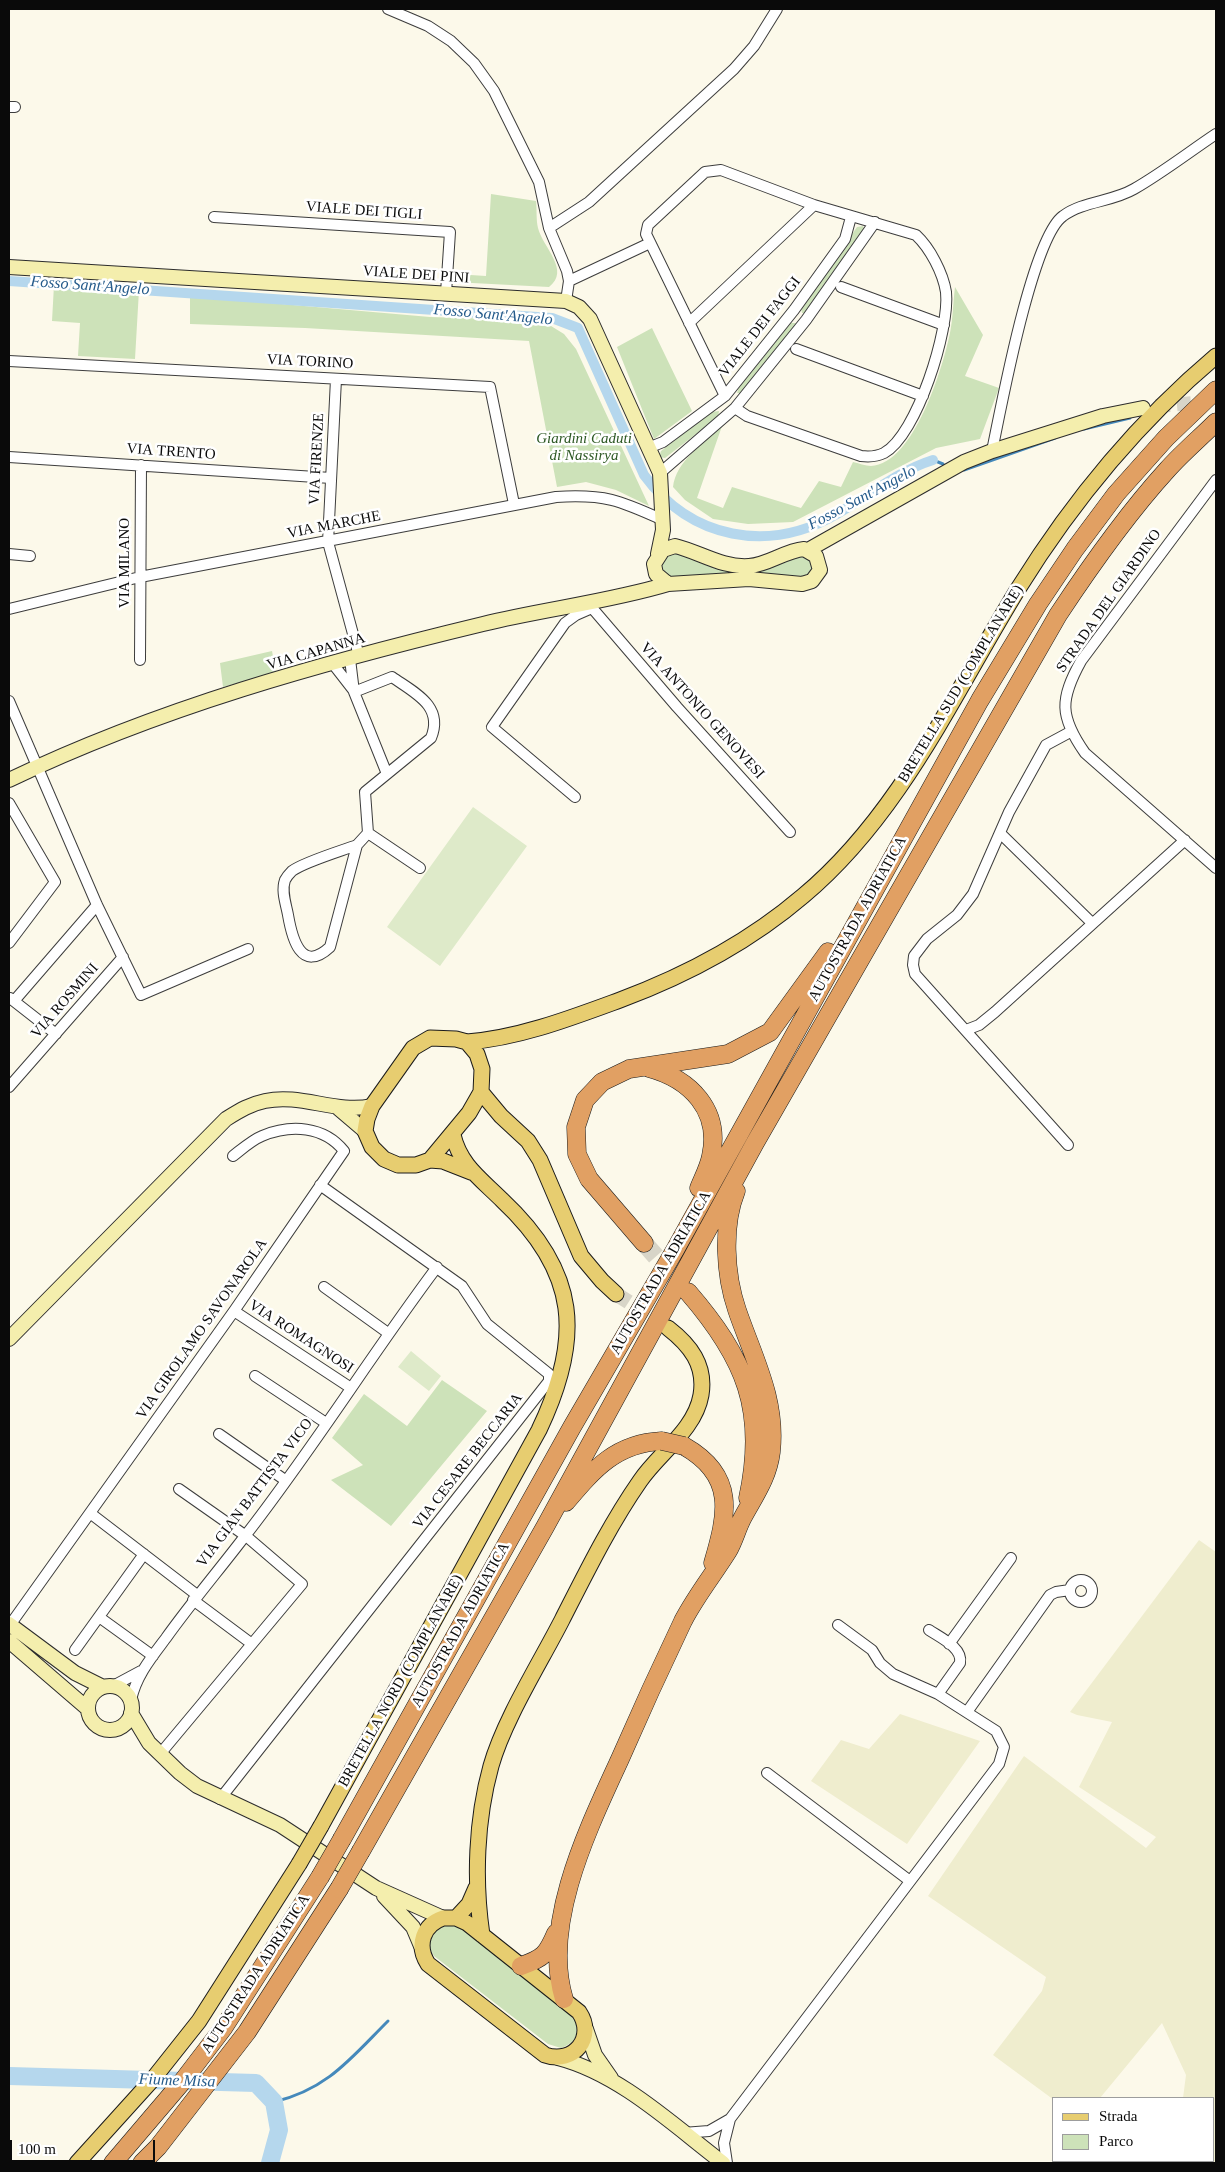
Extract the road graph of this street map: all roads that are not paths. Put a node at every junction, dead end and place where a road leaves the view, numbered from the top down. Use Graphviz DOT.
graph roads {
  1 [pos="388,9"];
  2 [pos="778,9"];
  3 [pos="1216,134"];
  4 [pos="814,206"];
  5 [pos="214,217"];
  6 [pos="851,217"];
  7 [pos="875,222"];
  8 [pos="549,228"];
  9 [pos="650,243"];
  10 [pos="9,267"];
  11 [pos="569,281"];
  12 [pos="841,287"];
  13 [pos="446,293"];
  14 [pos="566,301"];
  15 [pos="689,323"];
  16 [pos="944,325"];
  17 [pos="796,349"];
  18 [pos="1216,356"];
  19 [pos="9,362"];
  20 [pos="336,379"];
  21 [pos="1216,390"];
  22 [pos="725,396"];
  23 [pos="922,396"];
  24 [pos="735,408"];
  25 [pos="1143,408"];
  26 [pos="1216,422"];
  27 [pos="648,448"];
  28 [pos="992,451"];
  29 [pos="9,457"];
  30 [pos="141,466"];
  31 [pos="660,473"];
  32 [pos="331,478"];
  33 [pos="1216,480"];
  34 [pos="514,504"];
  35 [pos="663,525"];
  36 [pos="828,539"];
  37 [pos="328,542"];
  38 [pos="675,546"];
  39 [pos="808,550"];
  40 [pos="9,554"];
  41 [pos="658,554"];
  42 [pos="30,556"];
  43 [pos="819,561"];
  44 [pos="654,569"];
  45 [pos="140,577"];
  46 [pos="668,584"];
  47 [pos="643,590"];
  48 [pos="590,605"];
  49 [pos="9,609"];
  50 [pos="355,657"];
  51 [pos="140,660"];
  52 [pos="333,664"];
  53 [pos="354,692"];
  54 [pos="9,701"];
  55 [pos="1072,732"];
  56 [pos="37,766"];
  57 [pos="387,774"];
  58 [pos="9,780"];
  59 [pos="575,797"];
  60 [pos="9,803"];
  61 [pos="790,832"];
  62 [pos="368,833"];
  63 [pos="1000,833"];
  64 [pos="1185,840"];
  65 [pos="357,845"];
  66 [pos="420,868"];
  67 [pos="1216,868"];
  68 [pos="873,891"];
  69 [pos="97,905"];
  70 [pos="1092,924"];
  71 [pos="9,943"];
  72 [pos="248,949"];
  73 [pos="123,957"];
  74 [pos="11,999"];
  75 [pos="966,1030"];
  76 [pos="56,1034"];
  77 [pos="505,1038"];
  78 [pos="467,1042"];
  79 [pos="646,1067"];
  80 [pos="482,1069"];
  81 [pos="9,1087"];
  82 [pos="481,1092"];
  83 [pos="372,1106"];
  84 [pos="338,1108"];
  85 [pos="469,1113"];
  86 [pos="501,1116"];
  87 [pos="366,1132"];
  88 [pos="452,1135"];
  89 [pos="755,1143"];
  90 [pos="1068,1145"];
  91 [pos="233,1156"];
  92 [pos="430,1160"];
  93 [pos="471,1172"];
  94 [pos="320,1185"];
  95 [pos="644,1244"];
  96 [pos="675,1250"];
  97 [pos="437,1267"];
  98 [pos="324,1287"];
  99 [pos="688,1292"];
  100 [pos="616,1294"];
  101 [pos="234,1311"];
  102 [pos="668,1328"];
  103 [pos="388,1333"];
  104 [pos="9,1339"];
  105 [pos="255,1376"];
  106 [pos="351,1388"];
  107 [pos="326,1423"];
  108 [pos="219,1434"];
  109 [pos="285,1480"];
  110 [pos="179,1489"];
  111 [pos="90,1513"];
  112 [pos="743,1518"];
  113 [pos="545,1527"];
  114 [pos="246,1536"];
  115 [pos="144,1554"];
  116 [pos="1011,1558"];
  117 [pos="707,1580"];
  118 [pos="1070,1590"];
  119 [pos="195,1598"];
  120 [pos="99,1617"];
  121 [pos="9,1624"];
  122 [pos="838,1625"];
  123 [pos="929,1630"];
  124 [pos="9,1641"];
  125 [pos="252,1644"];
  126 [pos="948,1644"];
  127 [pos="75,1650"];
  128 [pos="153,1656"];
  129 [pos="144,1668"];
  130 [pos="108,1686"];
  131 [pos="938,1694"];
  132 [pos="131,1707"];
  133 [pos="88,1710"];
  134 [pos="967,1712"];
  135 [pos="117,1728"];
  136 [pos="149,1743"];
  137 [pos="160,1754"];
  138 [pos="767,1773"];
  139 [pos="220,1798"];
  140 [pos="910,1881"];
  141 [pos="376,1888"];
  142 [pos="476,1888"];
  143 [pos="563,1914"];
  144 [pos="449,1918"];
  145 [pos="482,1935"];
  146 [pos="421,1946"];
  147 [pos="521,1966"];
  148 [pos="564,1999"];
  149 [pos="586,2029"];
  150 [pos="558,2058"];
  151 [pos="611,2078"];
  152 [pos="730,2119"];
  153 [pos="683,2133"];
  154 [pos="77,2163"];
  155 [pos="112,2163"];
  156 [pos="142,2163"];
  157 [pos="723,2163"];
  158 [pos="727,2163"];
  1 -- 8 [label="street"];
  2 -- 8 [label="street"];
  3 -- 28 [label="street"];
  4 -- 6 [label="street"];
  4 -- 9 [label="street"];
  4 -- 15 [label="street"];
  5 -- 13 [label="street, VIALE DEI TIGLI"];
  6 -- 7 [label="street"];
  6 -- 22 [label="street, VIALE DEI FAGGI"];
  7 -- 16 [label="street"];
  7 -- 24 [label="street, VIALE DEI FAGGI"];
  8 -- 11 [label="street"];
  9 -- 11 [label="street"];
  9 -- 15 [label="street"];
  10 -- 13 [label="main road, VIALE DEI PINI"];
  11 -- 14 [label="street"];
  12 -- 16 [label="street"];
  13 -- 14 [label="main road, VIALE DEI PINI"];
  14 -- 27 [label="main road, VIALE DEI PINI"];
  15 -- 22 [label="street"];
  16 -- 23 [label="street"];
  17 -- 23 [label="street"];
  18 -- 77 [label="main road, BRETELLA SUD (COMPLANARE)"];
  19 -- 20 [label="street, VIA TORINO"];
  20 -- 32 [label="street, VIA FIRENZE"];
  20 -- 34 [label="street, VIA TORINO"];
  21 -- 68 [label="highway, AUTOSTRADA ADRIATICA"];
  22 -- 24 [label="street"];
  22 -- 27 [label="street, VIALE DEI FAGGI"];
  23 -- 24 [label="street"];
  24 -- 31 [label="street, VIALE DEI FAGGI"];
  25 -- 28 [label="main road"];
  26 -- 89 [label="highway, AUTOSTRADA ADRIATICA"];
  27 -- 31 [label="main road, VIALE DEI PINI"];
  28 -- 36 [label="main road"];
  29 -- 30 [label="street, VIA TRENTO"];
  30 -- 32 [label="street, VIA TRENTO"];
  30 -- 45 [label="street, VIA MILANO"];
  31 -- 35 [label="main road, VIALE DEI PINI"];
  32 -- 37 [label="street, VIA FIRENZE"];
  33 -- 55 [label="street, STRADA DEL GIARDINO"];
  34 -- 35 [label="street, VIA MARCHE"];
  34 -- 37 [label="street, VIA MARCHE"];
  35 -- 38 [label="main road"];
  35 -- 41 [label="main road, VIALE DEI PINI"];
  36 -- 39 [label="main road"];
  36 -- 43 [label="main road, VIA CAPANNA"];
  37 -- 45 [label="street, VIA MARCHE"];
  37 -- 50 [label="street, VIA FIRENZE"];
  38 -- 39 [label="main road"];
  38 -- 41 [label="main road"];
  39 -- 43 [label="main road"];
  40 -- 42 [label="street"];
  41 -- 44 [label="main road, VIALE DEI PINI"];
  43 -- 46 [label="main road, VIA CAPANNA"];
  44 -- 46 [label="main road"];
  44 -- 47 [label="main road"];
  45 -- 49 [label="street, VIA MARCHE"];
  45 -- 51 [label="street, VIA MILANO"];
  46 -- 47 [label="main road, VIA CAPANNA"];
  47 -- 48 [label="main road, VIA CAPANNA"];
  48 -- 50 [label="main road, VIA CAPANNA"];
  48 -- 59 [label="street"];
  48 -- 61 [label="street, VIA ANTONIO GENOVESI"];
  50 -- 52 [label="main road, VIA CAPANNA"];
  50 -- 53 [label="street, VIA FIRENZE"];
  52 -- 53 [label="street"];
  52 -- 56 [label="main road, VIA CAPANNA"];
  53 -- 57 [label="street"];
  53 -- 57 [label="street"];
  54 -- 56 [label="street"];
  55 -- 63 [label="street"];
  55 -- 64 [label="street, STRADA DEL GIARDINO"];
  56 -- 58 [label="main road, VIA CAPANNA"];
  56 -- 69 [label="street"];
  57 -- 62 [label="street"];
  60 -- 71 [label="street"];
  62 -- 65 [label="street"];
  62 -- 66 [label="street"];
  63 -- 70 [label="street"];
  63 -- 75 [label="street"];
  64 -- 67 [label="street, STRADA DEL GIARDINO"];
  64 -- 70 [label="street"];
  65 -- 65 [label="street"];
  68 -- 79 [label="highway"];
  68 -- 96 [label="highway, AUTOSTRADA ADRIATICA"];
  69 -- 73 [label="street"];
  69 -- 74 [label="street"];
  70 -- 75 [label="street"];
  72 -- 73 [label="street"];
  73 -- 76 [label="street, VIA ROSMINI"];
  74 -- 76 [label="street"];
  75 -- 90 [label="street"];
  76 -- 81 [label="street, VIA ROSMINI"];
  77 -- 78 [label="main road, BRETELLA SUD (COMPLANARE)"];
  77 -- 80 [label="main road"];
  78 -- 80 [label="main road"];
  78 -- 83 [label="main road"];
  79 -- 95 [label="highway"];
  79 -- 96 [label="highway"];
  80 -- 82 [label="main road"];
  82 -- 85 [label="main road"];
  82 -- 86 [label="main road"];
  83 -- 84 [label="main road"];
  83 -- 87 [label="main road"];
  84 -- 87 [label="main road"];
  84 -- 104 [label="main road"];
  85 -- 86 [label="main road"];
  85 -- 88 [label="main road"];
  86 -- 100 [label="main road"];
  87 -- 92 [label="main road"];
  88 -- 92 [label="main road"];
  88 -- 93 [label="main road, BRETELLA NORD (COMPLANARE)"];
  89 -- 112 [label="highway"];
  89 -- 113 [label="highway, AUTOSTRADA ADRIATICA"];
  91 -- 94 [label="street, VIA GIROLAMO SAVONAROLA"];
  92 -- 93 [label="main road, BRETELLA NORD (COMPLANARE)"];
  93 -- 154 [label="main road, BRETELLA NORD (COMPLANARE), bridge"];
  94 -- 97 [label="street, VIA CESARE BECCARIA"];
  94 -- 101 [label="street, VIA GIROLAMO SAVONAROLA"];
  96 -- 155 [label="highway, AUTOSTRADA ADRIATICA, bridge"];
  97 -- 103 [label="street, VIA GIAN BATTISTA VICO"];
  97 -- 139 [label="street, VIA CESARE BECCARIA"];
  98 -- 103 [label="street"];
  99 -- 112 [label="highway"];
  101 -- 106 [label="street, VIA ROMAGNOSI"];
  101 -- 111 [label="street, VIA GIROLAMO SAVONAROLA"];
  102 -- 142 [label="main road"];
  103 -- 106 [label="street, VIA GIAN BATTISTA VICO"];
  105 -- 107 [label="street"];
  106 -- 107 [label="street, VIA GIAN BATTISTA VICO"];
  107 -- 109 [label="street, VIA GIAN BATTISTA VICO"];
  108 -- 109 [label="street"];
  109 -- 114 [label="street, VIA GIAN BATTISTA VICO"];
  110 -- 114 [label="street"];
  111 -- 115 [label="street"];
  111 -- 121 [label="street, VIA GIROLAMO SAVONAROLA"];
  112 -- 117 [label="highway"];
  113 -- 117 [label="highway, bridge"];
  113 -- 156 [label="highway, AUTOSTRADA ADRIATICA, bridge"];
  114 -- 119 [label="street, VIA GIAN BATTISTA VICO"];
  114 -- 125 [label="street"];
  115 -- 119 [label="street"];
  115 -- 120 [label="street"];
  116 -- 126 [label="street"];
  117 -- 143 [label="highway"];
  118 -- 134 [label="street"];
  119 -- 125 [label="street"];
  119 -- 128 [label="street, VIA GIAN BATTISTA VICO"];
  120 -- 127 [label="street"];
  120 -- 128 [label="street"];
  121 -- 130 [label="main road"];
  122 -- 131 [label="street"];
  123 -- 126 [label="street"];
  124 -- 133 [label="main road"];
  125 -- 137 [label="street"];
  126 -- 131 [label="street"];
  128 -- 129 [label="street, VIA GIAN BATTISTA VICO"];
  129 -- 130 [label="street, VIA GIAN BATTISTA VICO"];
  129 -- 132 [label="street, VIA GIAN BATTISTA VICO"];
  130 -- 132 [label="main road"];
  130 -- 133 [label="main road"];
  131 -- 134 [label="street"];
  132 -- 135 [label="main road"];
  132 -- 136 [label="main road"];
  133 -- 135 [label="main road"];
  134 -- 140 [label="street"];
  135 -- 136 [label="main road"];
  136 -- 137 [label="main road"];
  137 -- 139 [label="main road"];
  138 -- 140 [label="street"];
  139 -- 141 [label="main road"];
  140 -- 152 [label="street"];
  141 -- 144 [label="main road"];
  141 -- 146 [label="main road"];
  142 -- 144 [label="main road"];
  142 -- 145 [label="main road"];
  143 -- 147 [label="highway"];
  143 -- 148 [label="highway"];
  144 -- 145 [label="main road"];
  144 -- 146 [label="main road"];
  145 -- 147 [label="main road"];
  146 -- 150 [label="main road"];
  147 -- 148 [label="main road"];
  148 -- 149 [label="main road"];
  149 -- 150 [label="main road"];
  149 -- 151 [label="main road"];
  150 -- 151 [label="main road"];
  151 -- 153 [label="main road"];
  152 -- 153 [label="street"];
  152 -- 158 [label="street"];
  153 -- 157 [label="main road"];
}
